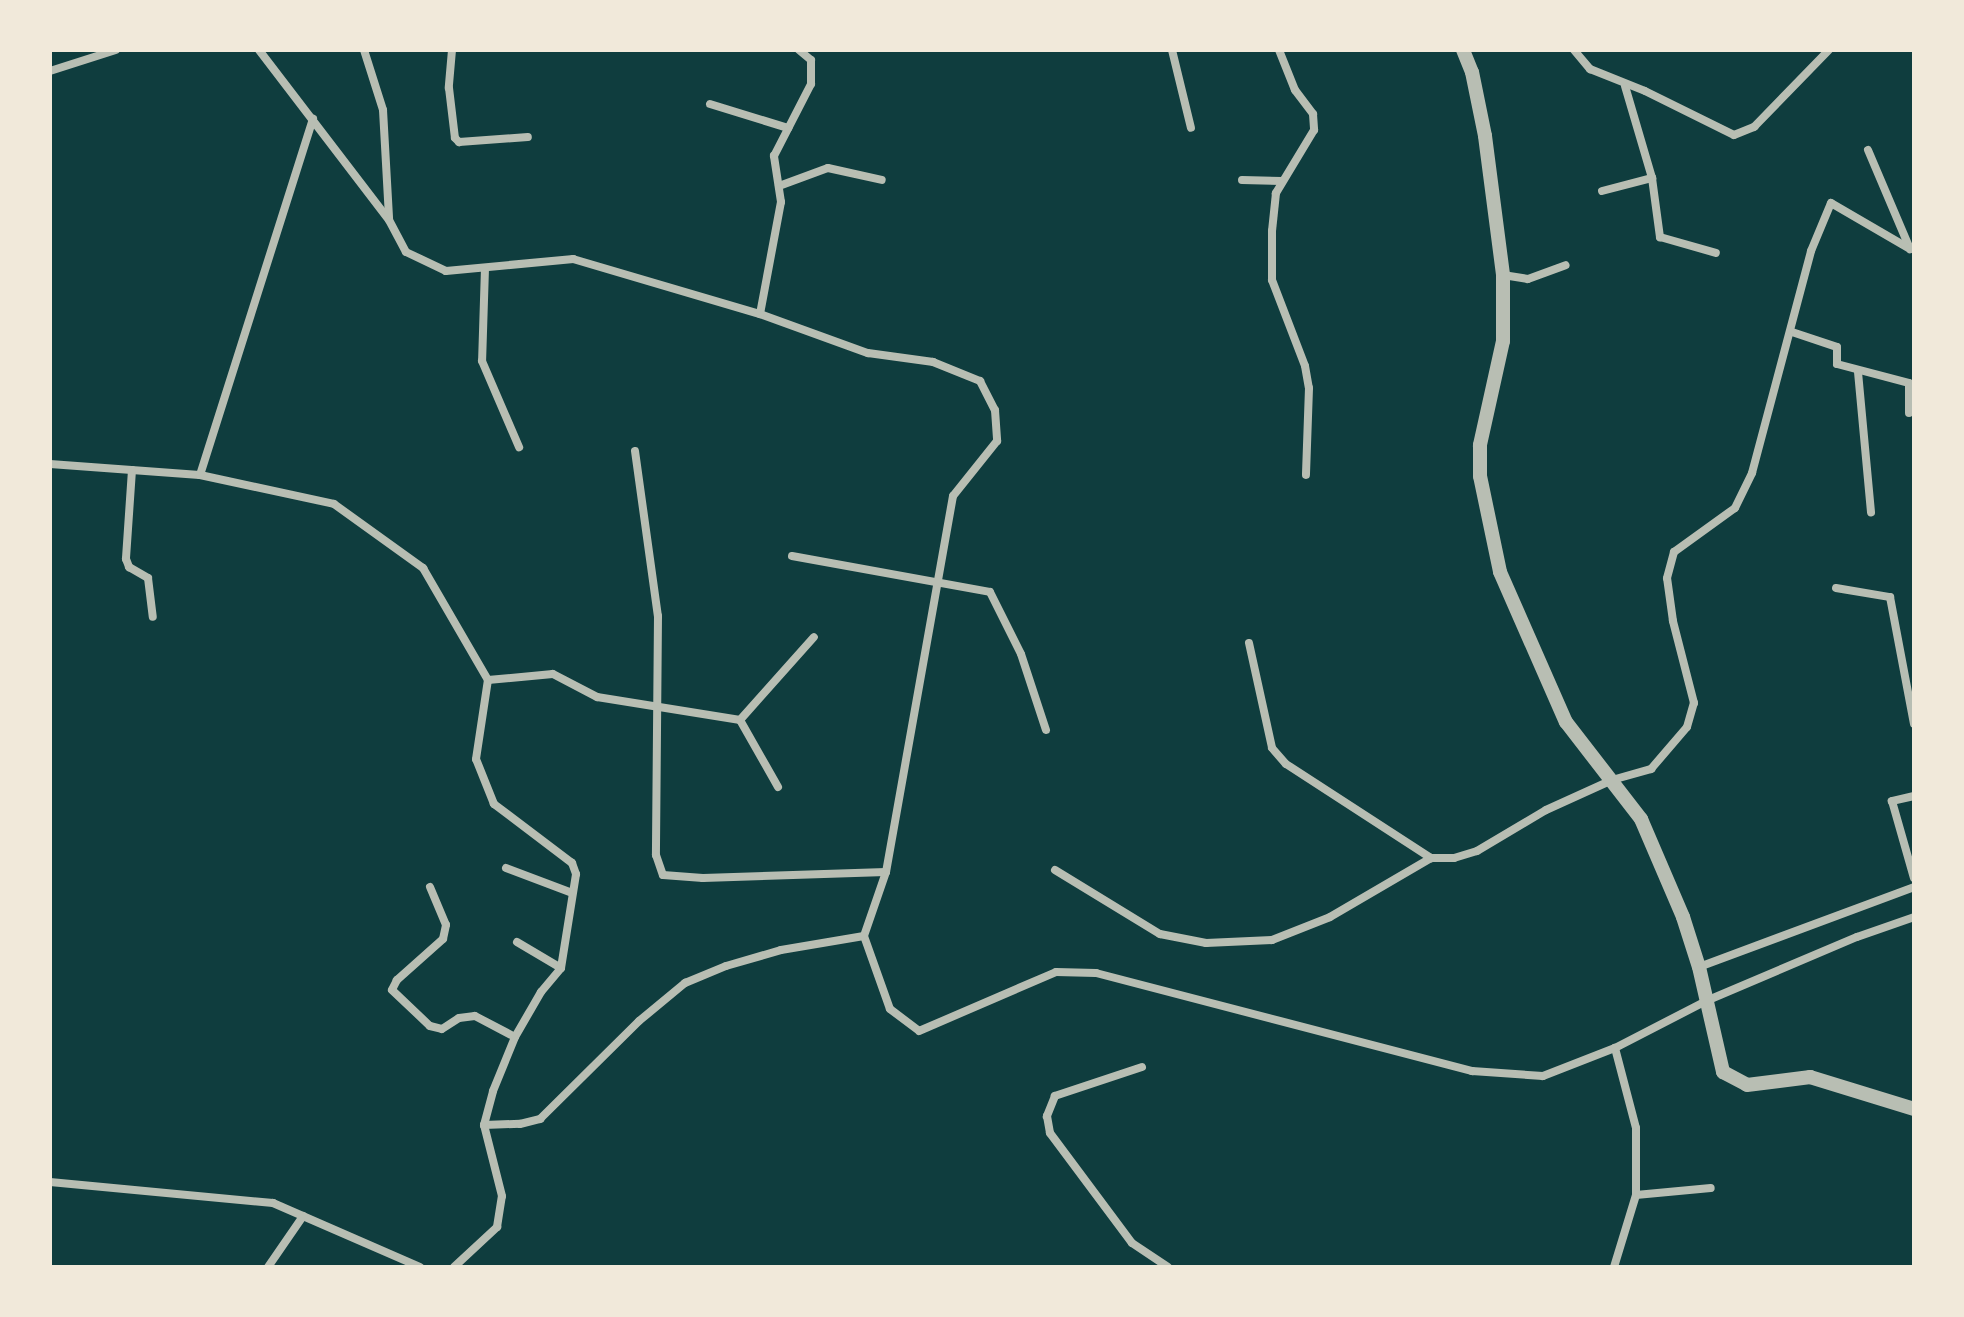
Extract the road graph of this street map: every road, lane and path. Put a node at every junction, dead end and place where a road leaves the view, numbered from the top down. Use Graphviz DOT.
graph roads {
  1 [pos="116,50"];
  2 [pos="259,50"];
  3 [pos="364,50"];
  4 [pos="452,50"];
  5 [pos="799,50"];
  6 [pos="1172,50"];
  7 [pos="1279,50"];
  8 [pos="1463,50"];
  9 [pos="1574,50"];
  10 [pos="1829,50"];
  11 [pos="50,71"];
  12 [pos="1625,86"];
  13 [pos="710,104"];
  14 [pos="313,118"];
  15 [pos="788,128"];
  16 [pos="1191,128"];
  17 [pos="528,137"];
  18 [pos="1868,150"];
  19 [pos="1652,178"];
  20 [pos="882,180"];
  21 [pos="1242,180"];
  22 [pos="1282,181"];
  23 [pos="779,186"];
  24 [pos="1602,191"];
  25 [pos="389,220"];
  26 [pos="1912,248"];
  27 [pos="1716,253"];
  28 [pos="1566,265"];
  29 [pos="485,268"];
  30 [pos="1503,275"];
  31 [pos="760,314"];
  32 [pos="1792,332"];
  33 [pos="1858,372"];
  34 [pos="1909,413"];
  35 [pos="519,447"];
  36 [pos="635,451"];
  37 [pos="50,464"];
  38 [pos="132,470"];
  39 [pos="200,475"];
  40 [pos="1306,475"];
  41 [pos="1871,512"];
  42 [pos="792,556"];
  43 [pos="938,580"];
  44 [pos="1836,588"];
  45 [pos="153,617"];
  46 [pos="814,637"];
  47 [pos="1249,643"];
  48 [pos="488,680"];
  49 [pos="659,706"];
  50 [pos="740,720"];
  51 [pos="1914,724"];
  52 [pos="1046,730"];
  53 [pos="1612,780"];
  54 [pos="778,787"];
  55 [pos="1914,796"];
  56 [pos="1431,858"];
  57 [pos="506,868"];
  58 [pos="1055,870"];
  59 [pos="886,872"];
  60 [pos="1914,878"];
  61 [pos="430,887"];
  62 [pos="1914,887"];
  63 [pos="570,892"];
  64 [pos="1914,917"];
  65 [pos="864,936"];
  66 [pos="517,942"];
  67 [pos="1699,967"];
  68 [pos="561,968"];
  69 [pos="1706,1001"];
  70 [pos="515,1037"];
  71 [pos="1615,1048"];
  72 [pos="1142,1067"];
  73 [pos="1914,1109"];
  74 [pos="484,1125"];
  75 [pos="50,1182"];
  76 [pos="1711,1188"];
  77 [pos="1636,1195"];
  78 [pos="303,1216"];
  79 [pos="268,1267"];
  80 [pos="420,1267"];
  81 [pos="454,1267"];
  82 [pos="1168,1267"];
  83 [pos="1614,1267"];
  1 -- 11 [label="street"];
  2 -- 14 [label="street"];
  3 -- 25 [label="street"];
  4 -- 17 [label="street"];
  5 -- 15 [label="street"];
  6 -- 16 [label="street"];
  7 -- 22 [label="street"];
  8 -- 30 [label="street"];
  9 -- 12 [label="street"];
  10 -- 12 [label="street"];
  12 -- 19 [label="street"];
  13 -- 15 [label="street"];
  14 -- 25 [label="street"];
  14 -- 39 [label="street"];
  15 -- 23 [label="street"];
  18 -- 26 [label="street"];
  19 -- 24 [label="street"];
  19 -- 27 [label="street"];
  20 -- 23 [label="street"];
  21 -- 22 [label="street"];
  22 -- 40 [label="street"];
  23 -- 31 [label="street"];
  25 -- 29 [label="street"];
  26 -- 32 [label="street"];
  28 -- 30 [label="street"];
  29 -- 31 [label="street"];
  29 -- 35 [label="street"];
  30 -- 53 [label="street"];
  31 -- 43 [label="street"];
  32 -- 33 [label="street"];
  32 -- 53 [label="street"];
  33 -- 34 [label="street"];
  33 -- 41 [label="street"];
  36 -- 49 [label="street"];
  37 -- 38 [label="street"];
  38 -- 39 [label="street"];
  38 -- 45 [label="street"];
  39 -- 48 [label="street"];
  42 -- 43 [label="street"];
  43 -- 52 [label="street"];
  43 -- 59 [label="street"];
  44 -- 51 [label="street"];
  46 -- 50 [label="street"];
  47 -- 56 [label="street"];
  48 -- 49 [label="street"];
  48 -- 63 [label="street"];
  49 -- 50 [label="street"];
  49 -- 59 [label="street"];
  50 -- 54 [label="street"];
  53 -- 56 [label="street"];
  53 -- 67 [label="street"];
  55 -- 60 [label="street"];
  56 -- 58 [label="street"];
  57 -- 63 [label="street"];
  59 -- 65 [label="street"];
  61 -- 70 [label="street"];
  62 -- 67 [label="street"];
  63 -- 68 [label="street"];
  64 -- 69 [label="street"];
  65 -- 71 [label="street"];
  65 -- 74 [label="street"];
  66 -- 68 [label="street"];
  67 -- 69 [label="street"];
  68 -- 70 [label="street"];
  69 -- 71 [label="street"];
  69 -- 73 [label="street"];
  70 -- 74 [label="street"];
  71 -- 77 [label="street"];
  72 -- 82 [label="street"];
  74 -- 81 [label="street"];
  75 -- 78 [label="street"];
  76 -- 77 [label="street"];
  77 -- 83 [label="street"];
  78 -- 79 [label="street"];
  78 -- 80 [label="street"];
}
